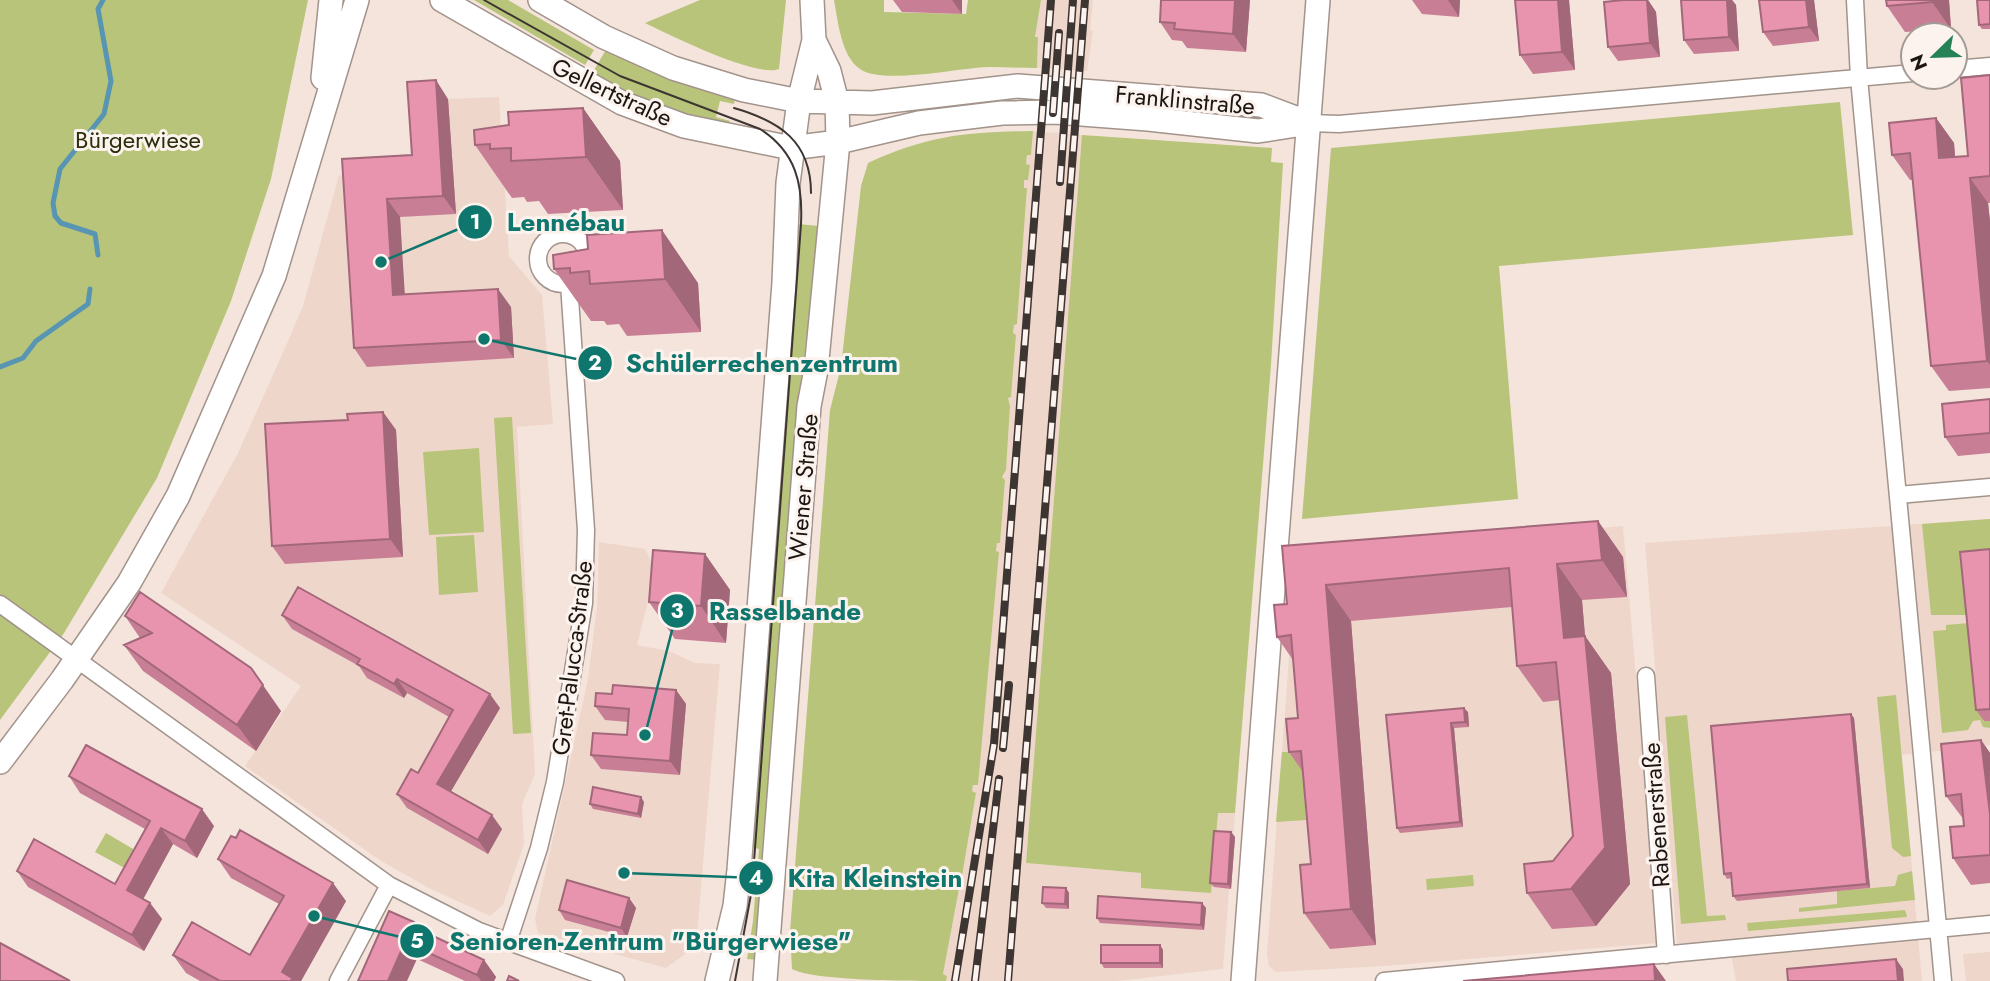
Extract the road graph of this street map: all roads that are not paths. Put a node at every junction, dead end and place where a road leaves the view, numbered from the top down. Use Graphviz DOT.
graph roads {
  1 [pos="331,0"];
  2 [pos="356,0"];
  3 [pos="442,0"];
  4 [pos="540,0"];
  5 [pos="812,0"];
  6 [pos="1318,0"];
  7 [pos="1855,0"];
  8 [pos="814,40"];
  9 [pos="1990,66"];
  10 [pos="1969,68"];
  11 [pos="1899,74"];
  12 [pos="1859,78"];
  13 [pos="799,101"];
  14 [pos="836,102"];
  15 [pos="1308,123"];
  16 [pos="318,126"];
  17 [pos="838,142"];
  18 [pos="791,148"];
  19 [pos="569,284"];
  20 [pos="1990,487"];
  21 [pos="1898,495"];
  22 [pos="0,604"];
  23 [pos="78,658"];
  24 [pos="1646,676"];
  25 [pos="0,762"];
  26 [pos="389,885"];
  27 [pos="1990,924"];
  28 [pos="1938,929"];
  29 [pos="509,942"];
  30 [pos="1665,955"];
  31 [pos="338,981"];
  32 [pos="616,981"];
  33 [pos="717,981"];
  34 [pos="765,981"];
  35 [pos="1243,981"];
  36 [pos="1384,981"];
  37 [pos="1943,981"];
  1 -- 16 [label="main road"];
  2 -- 16 [label="main road"];
  3 -- 18 [label="main road, Gellertstraße"];
  4 -- 13 [label="main road, Gellertstraße"];
  5 -- 8 [label="main road, Wiener Straße"];
  6 -- 15 [label="main road"];
  7 -- 12 [label="street"];
  8 -- 13 [label="main road, Wiener Straße"];
  8 -- 14 [label="main road, Wiener Straße"];
  9 -- 10 [label="street"];
  11 -- 12 [label="street"];
  12 -- 15 [label="street"];
  12 -- 21 [label="street"];
  13 -- 14 [label="main road, Gellertstraße"];
  13 -- 18 [label="main road, Wiener Straße"];
  14 -- 15 [label="main road, Franklinstraße"];
  14 -- 17 [label="main road, Wiener Straße"];
  15 -- 17 [label="main road, Franklinstraße"];
  15 -- 35 [label="main road"];
  16 -- 23 [label="main road"];
  17 -- 18 [label="main road, Gellertstraße"];
  17 -- 34 [label="main road, Wiener Straße"];
  18 -- 33 [label="main road, Wiener Straße"];
  19 -- 29 [label="street, Gret-Palucca-Straße"];
  20 -- 21 [label="street"];
  21 -- 28 [label="street"];
  22 -- 23 [label="street"];
  23 -- 25 [label="main road"];
  23 -- 26 [label="street"];
  24 -- 30 [label="street, Rabenerstraße"];
  26 -- 29 [label="street"];
  26 -- 31 [label="street"];
  27 -- 28 [label="street"];
  28 -- 30 [label="street"];
  28 -- 37 [label="street"];
  29 -- 32 [label="street"];
  30 -- 36 [label="street"];
}
